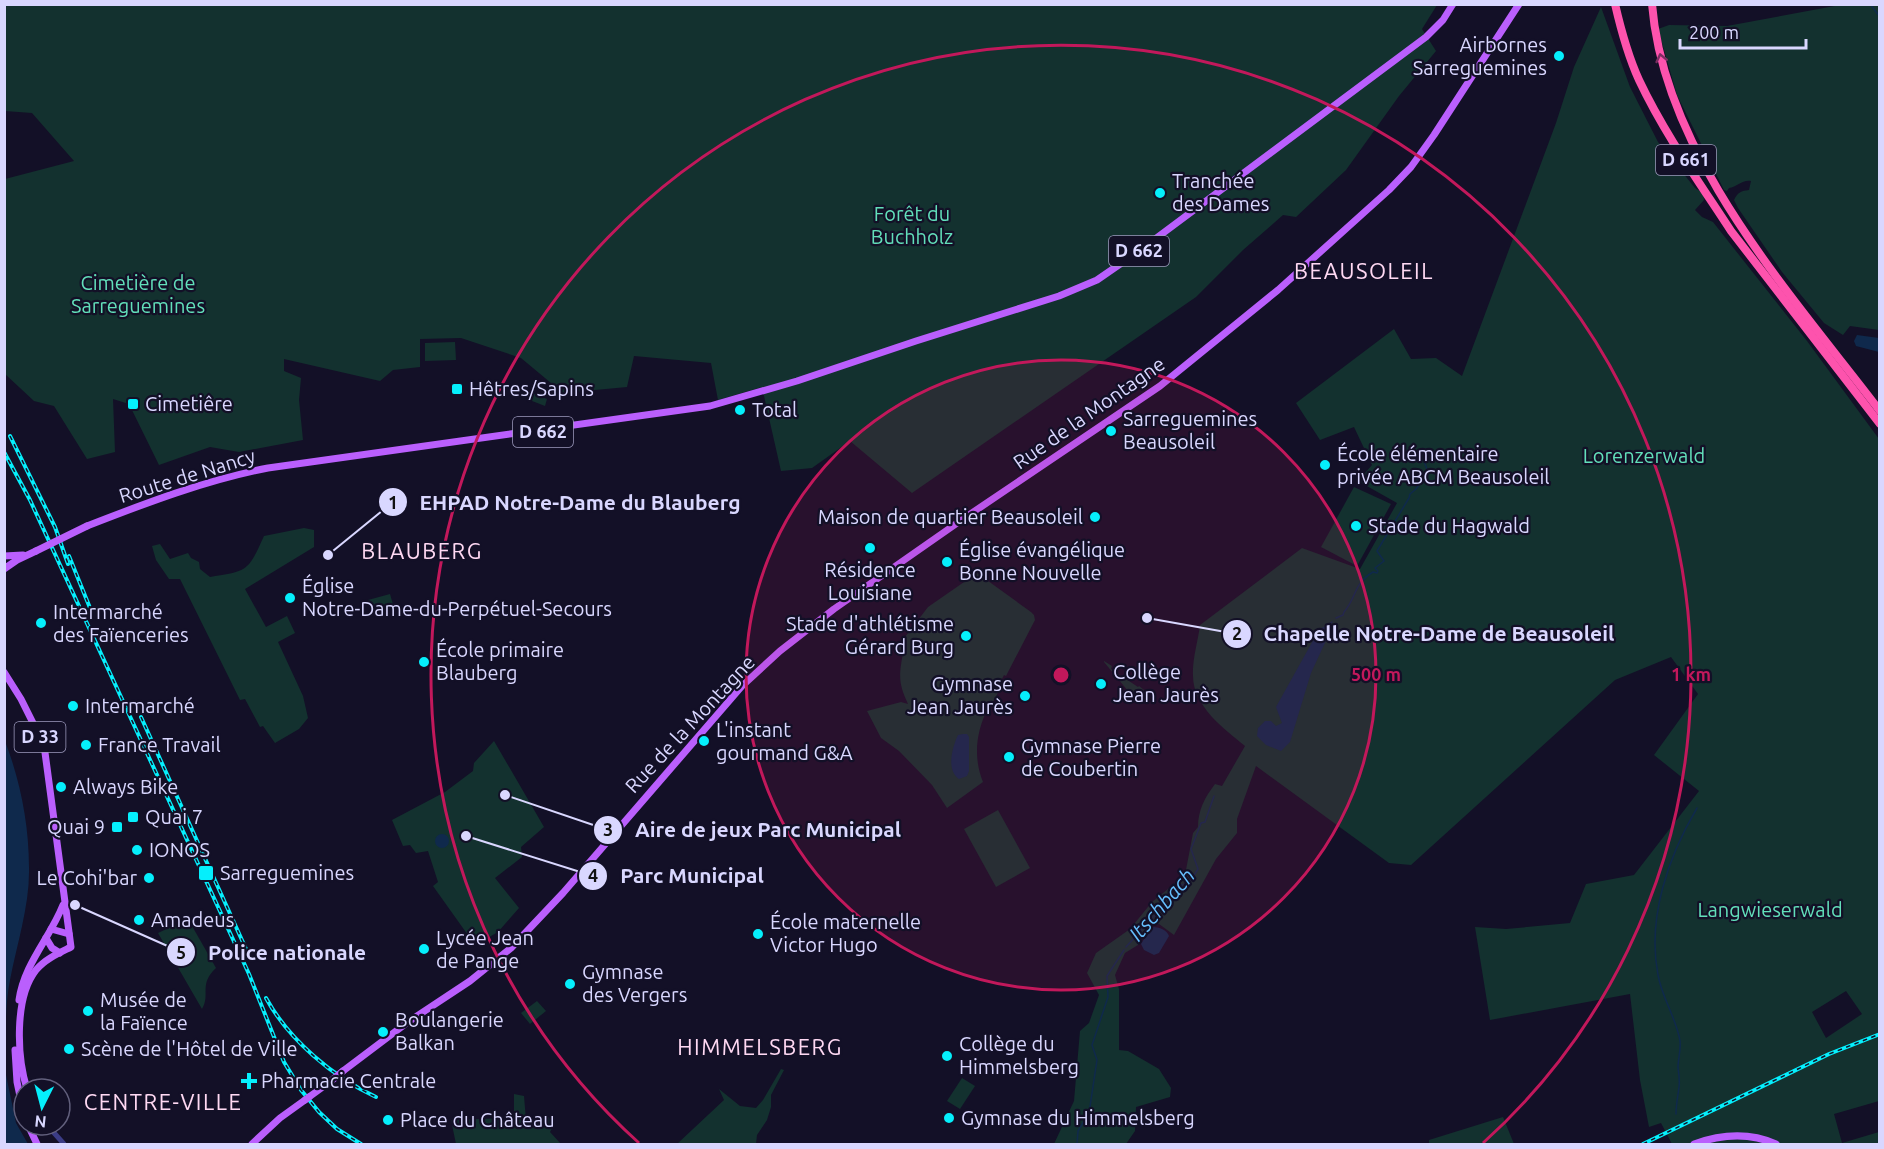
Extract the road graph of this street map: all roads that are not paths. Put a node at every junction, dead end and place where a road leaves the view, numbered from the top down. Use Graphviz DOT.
graph roads {
  1 [pos="1454,4"];
  2 [pos="1519,4"];
  3 [pos="1618,4"];
  4 [pos="1652,4"];
  5 [pos="1787,291"];
  6 [pos="1880,411"];
  7 [pos="1880,424"];
  8 [pos="35,551"];
  9 [pos="4,556"];
  10 [pos="4,571"];
  11 [pos="4,672"];
  12 [pos="64,902"];
  13 [pos="69,934"];
  14 [pos="50,935"];
  15 [pos="60,953"];
  16 [pos="18,1077"];
  17 [pos="24,1077"];
  18 [pos="252,1144"];
  19 [pos="1694,1144"];
  20 [pos="1776,1144"];
  1 -- 8 [label="main road, Route de Nancy / D 662, bridge"];
  2 -- 18 [label="main road, Rue de la Montagne, bridge"];
  3 -- 5 [label="highway, D 661"];
  3 -- 7 [label="highway, D 661"];
  5 -- 4 [label="highway, one-way"];
  5 -- 6 [label="highway, D 661"];
  8 -- 9 [label="main road, D 662"];
  8 -- 10 [label="main road, Route de Nancy / D 662"];
  11 -- 12 [label="main road, D 33"];
  12 -- 13 [label="main road, D 33"];
  12 -- 14 [label="main road"];
  13 -- 14 [label="main road"];
  13 -- 15 [label="main road"];
  14 -- 15 [label="main road"];
  14 -- 16 [label="main road"];
  15 -- 17 [label="main road"];
  19 -- 20 [label="main road"];
}
